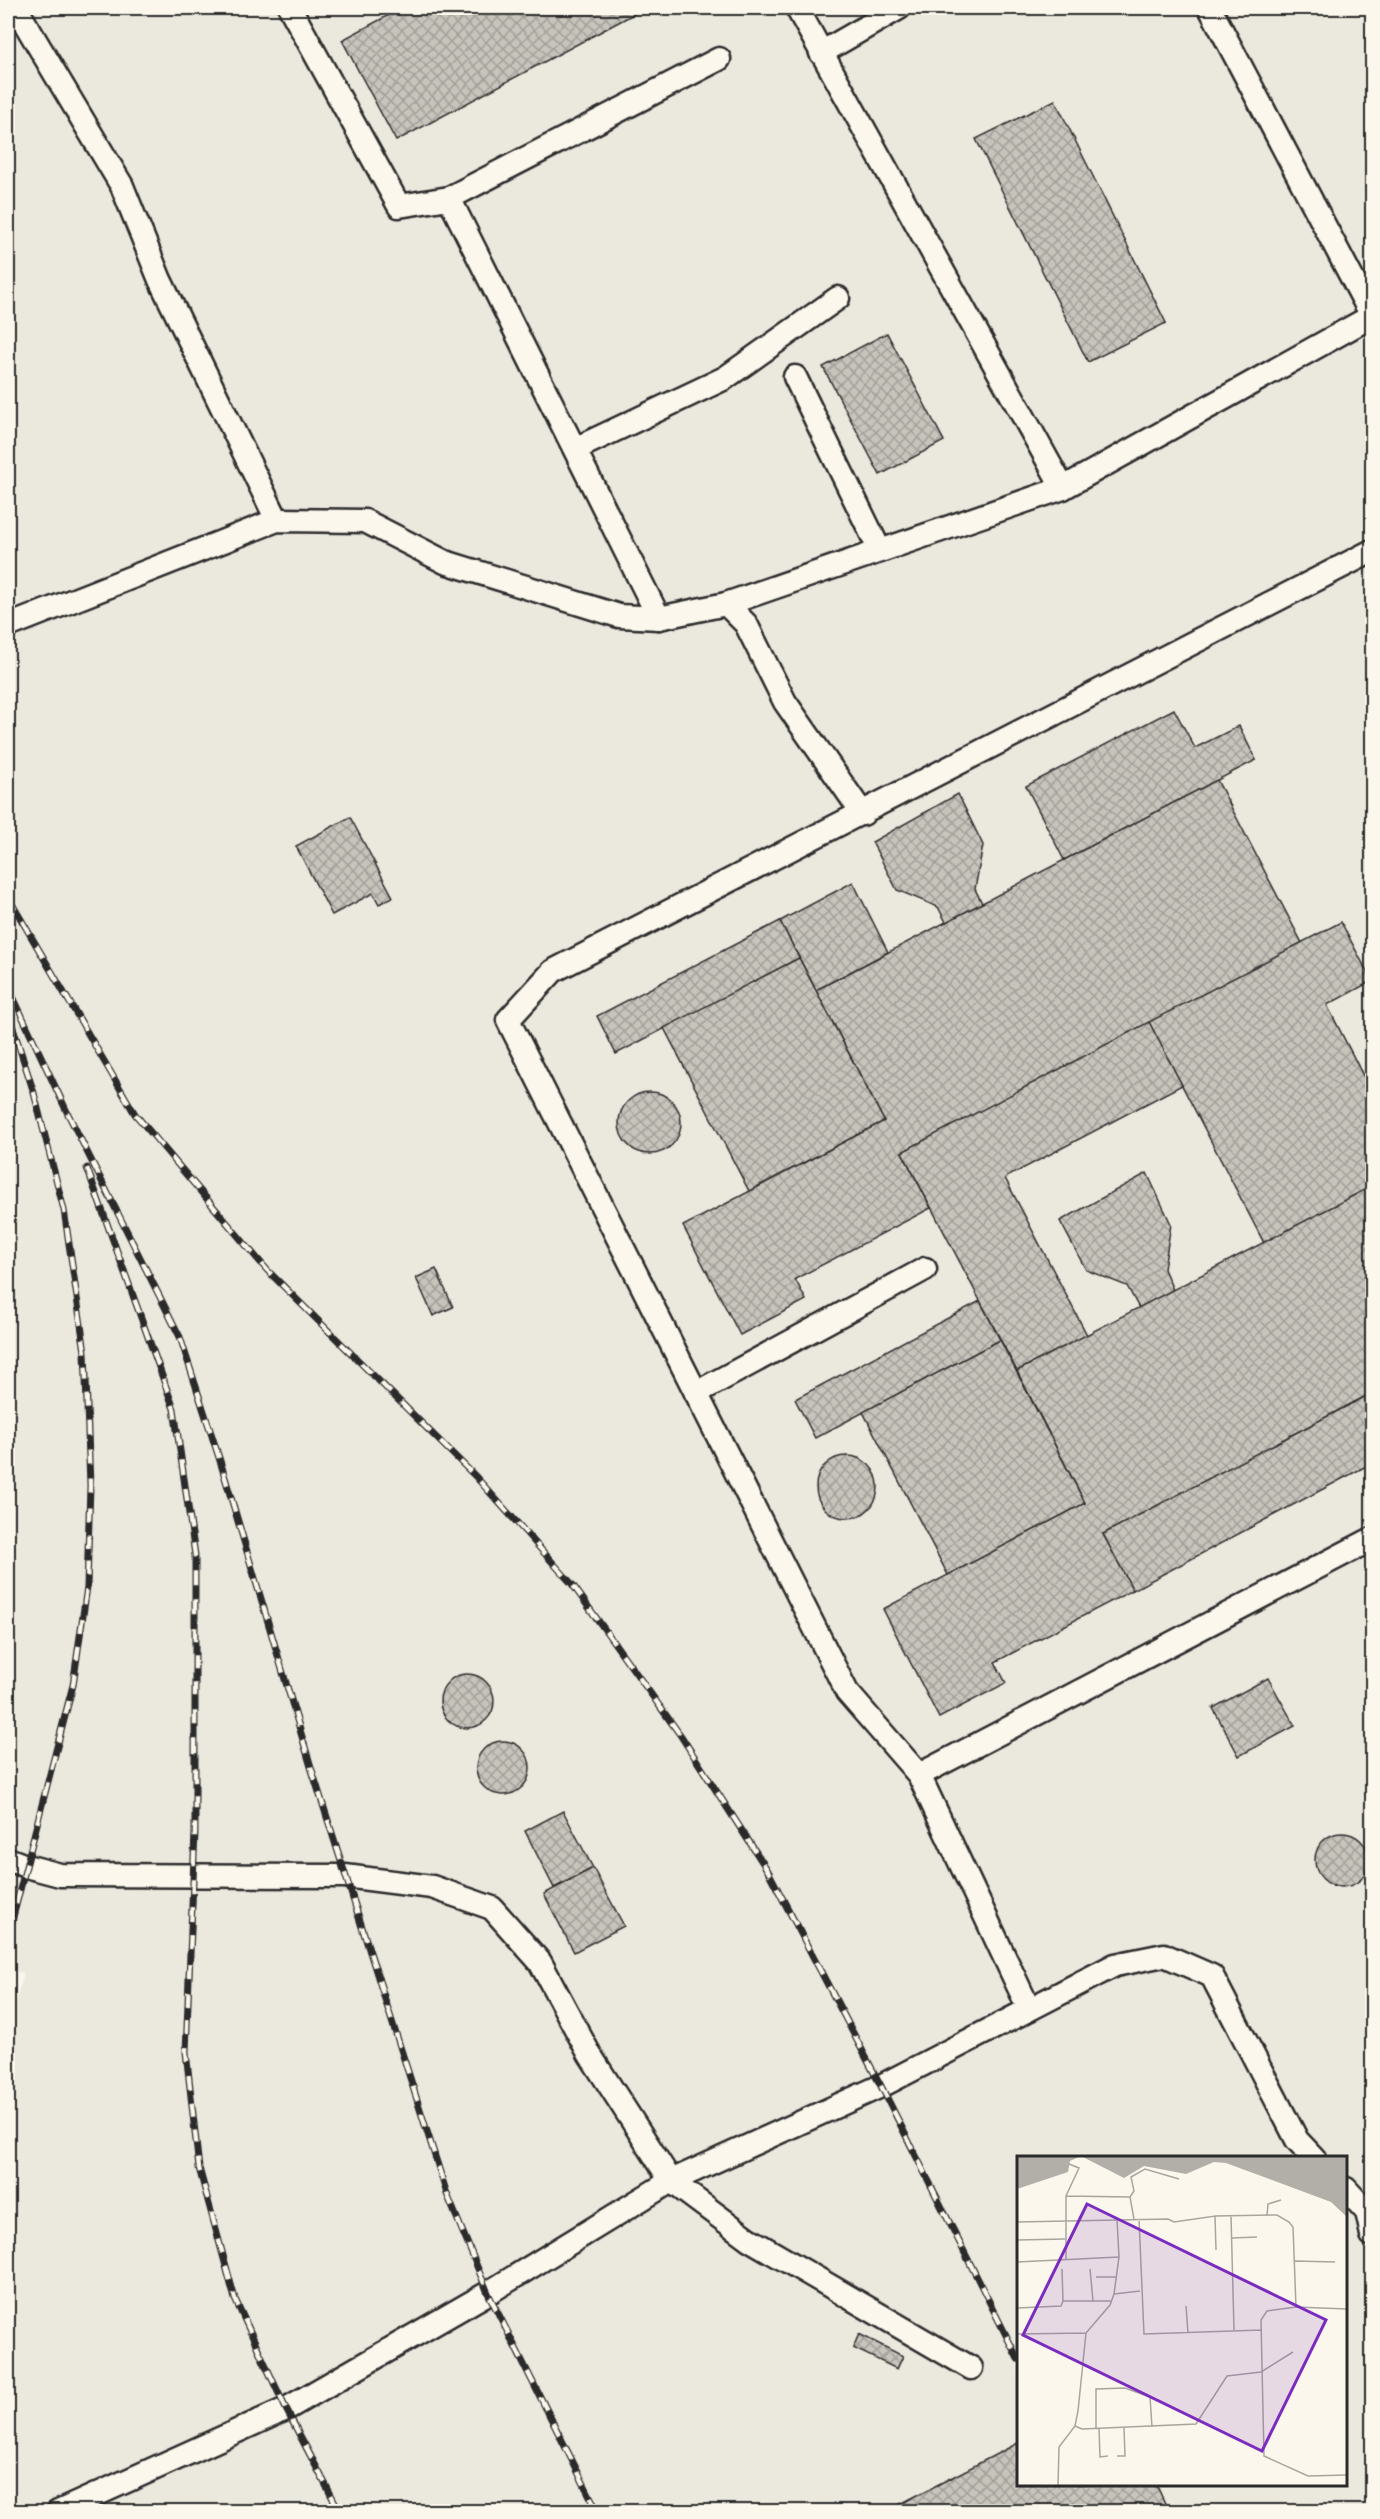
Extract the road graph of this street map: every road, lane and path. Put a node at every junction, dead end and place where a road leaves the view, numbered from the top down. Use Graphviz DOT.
graph roads {
  1 [pos="16,8"];
  2 [pos="290,8"];
  3 [pos="796,8"];
  4 [pos="899,8"];
  5 [pos="1209,8"];
  6 [pos="821,53"];
  7 [pos="719,59"];
  8 [pos="449,198"];
  9 [pos="838,298"];
  10 [pos="1372,316"];
  11 [pos="795,377"];
  12 [pos="575,449"];
  13 [pos="1063,488"];
  14 [pos="277,520"];
  15 [pos="880,551"];
  16 [pos="1372,551"];
  17 [pos="726,604"];
  18 [pos="659,618"];
  19 [pos="8,626"];
  20 [pos="863,814"];
  21 [pos="926,1269"];
  22 [pos="696,1393"];
  23 [pos="1372,1539"];
  24 [pos="919,1775"];
  25 [pos="8,1859"];
  26 [pos="1029,2009"];
  27 [pos="1313,2156"];
  28 [pos="671,2181"];
  29 [pos="1347,2190"];
  30 [pos="1370,2210"];
  31 [pos="1372,2235"];
  32 [pos="971,2368"];
  33 [pos="58,2511"];
  1 -- 14 [label="lane"];
  2 -- 8 [label="lane"];
  3 -- 6 [label="lane"];
  4 -- 6 [label="lane"];
  5 -- 10 [label="lane"];
  6 -- 13 [label="lane"];
  7 -- 8 [label="lane"];
  8 -- 12 [label="lane"];
  9 -- 12 [label="lane"];
  10 -- 13 [label="lane"];
  11 -- 15 [label="lane"];
  12 -- 18 [label="lane"];
  13 -- 15 [label="lane"];
  14 -- 18 [label="lane"];
  14 -- 19 [label="lane"];
  15 -- 17 [label="lane"];
  16 -- 20 [label="lane"];
  17 -- 18 [label="lane"];
  17 -- 20 [label="lane"];
  20 -- 22 [label="lane"];
  21 -- 22 [label="lane"];
  22 -- 24 [label="lane"];
  23 -- 24 [label="lane"];
  24 -- 26 [label="lane"];
  25 -- 28 [label="lane"];
  26 -- 27 [label="lane"];
  26 -- 28 [label="lane"];
  28 -- 32 [label="lane"];
  28 -- 33 [label="lane"];
  29 -- 30 [label="lane"];
  30 -- 31 [label="lane"];
}
